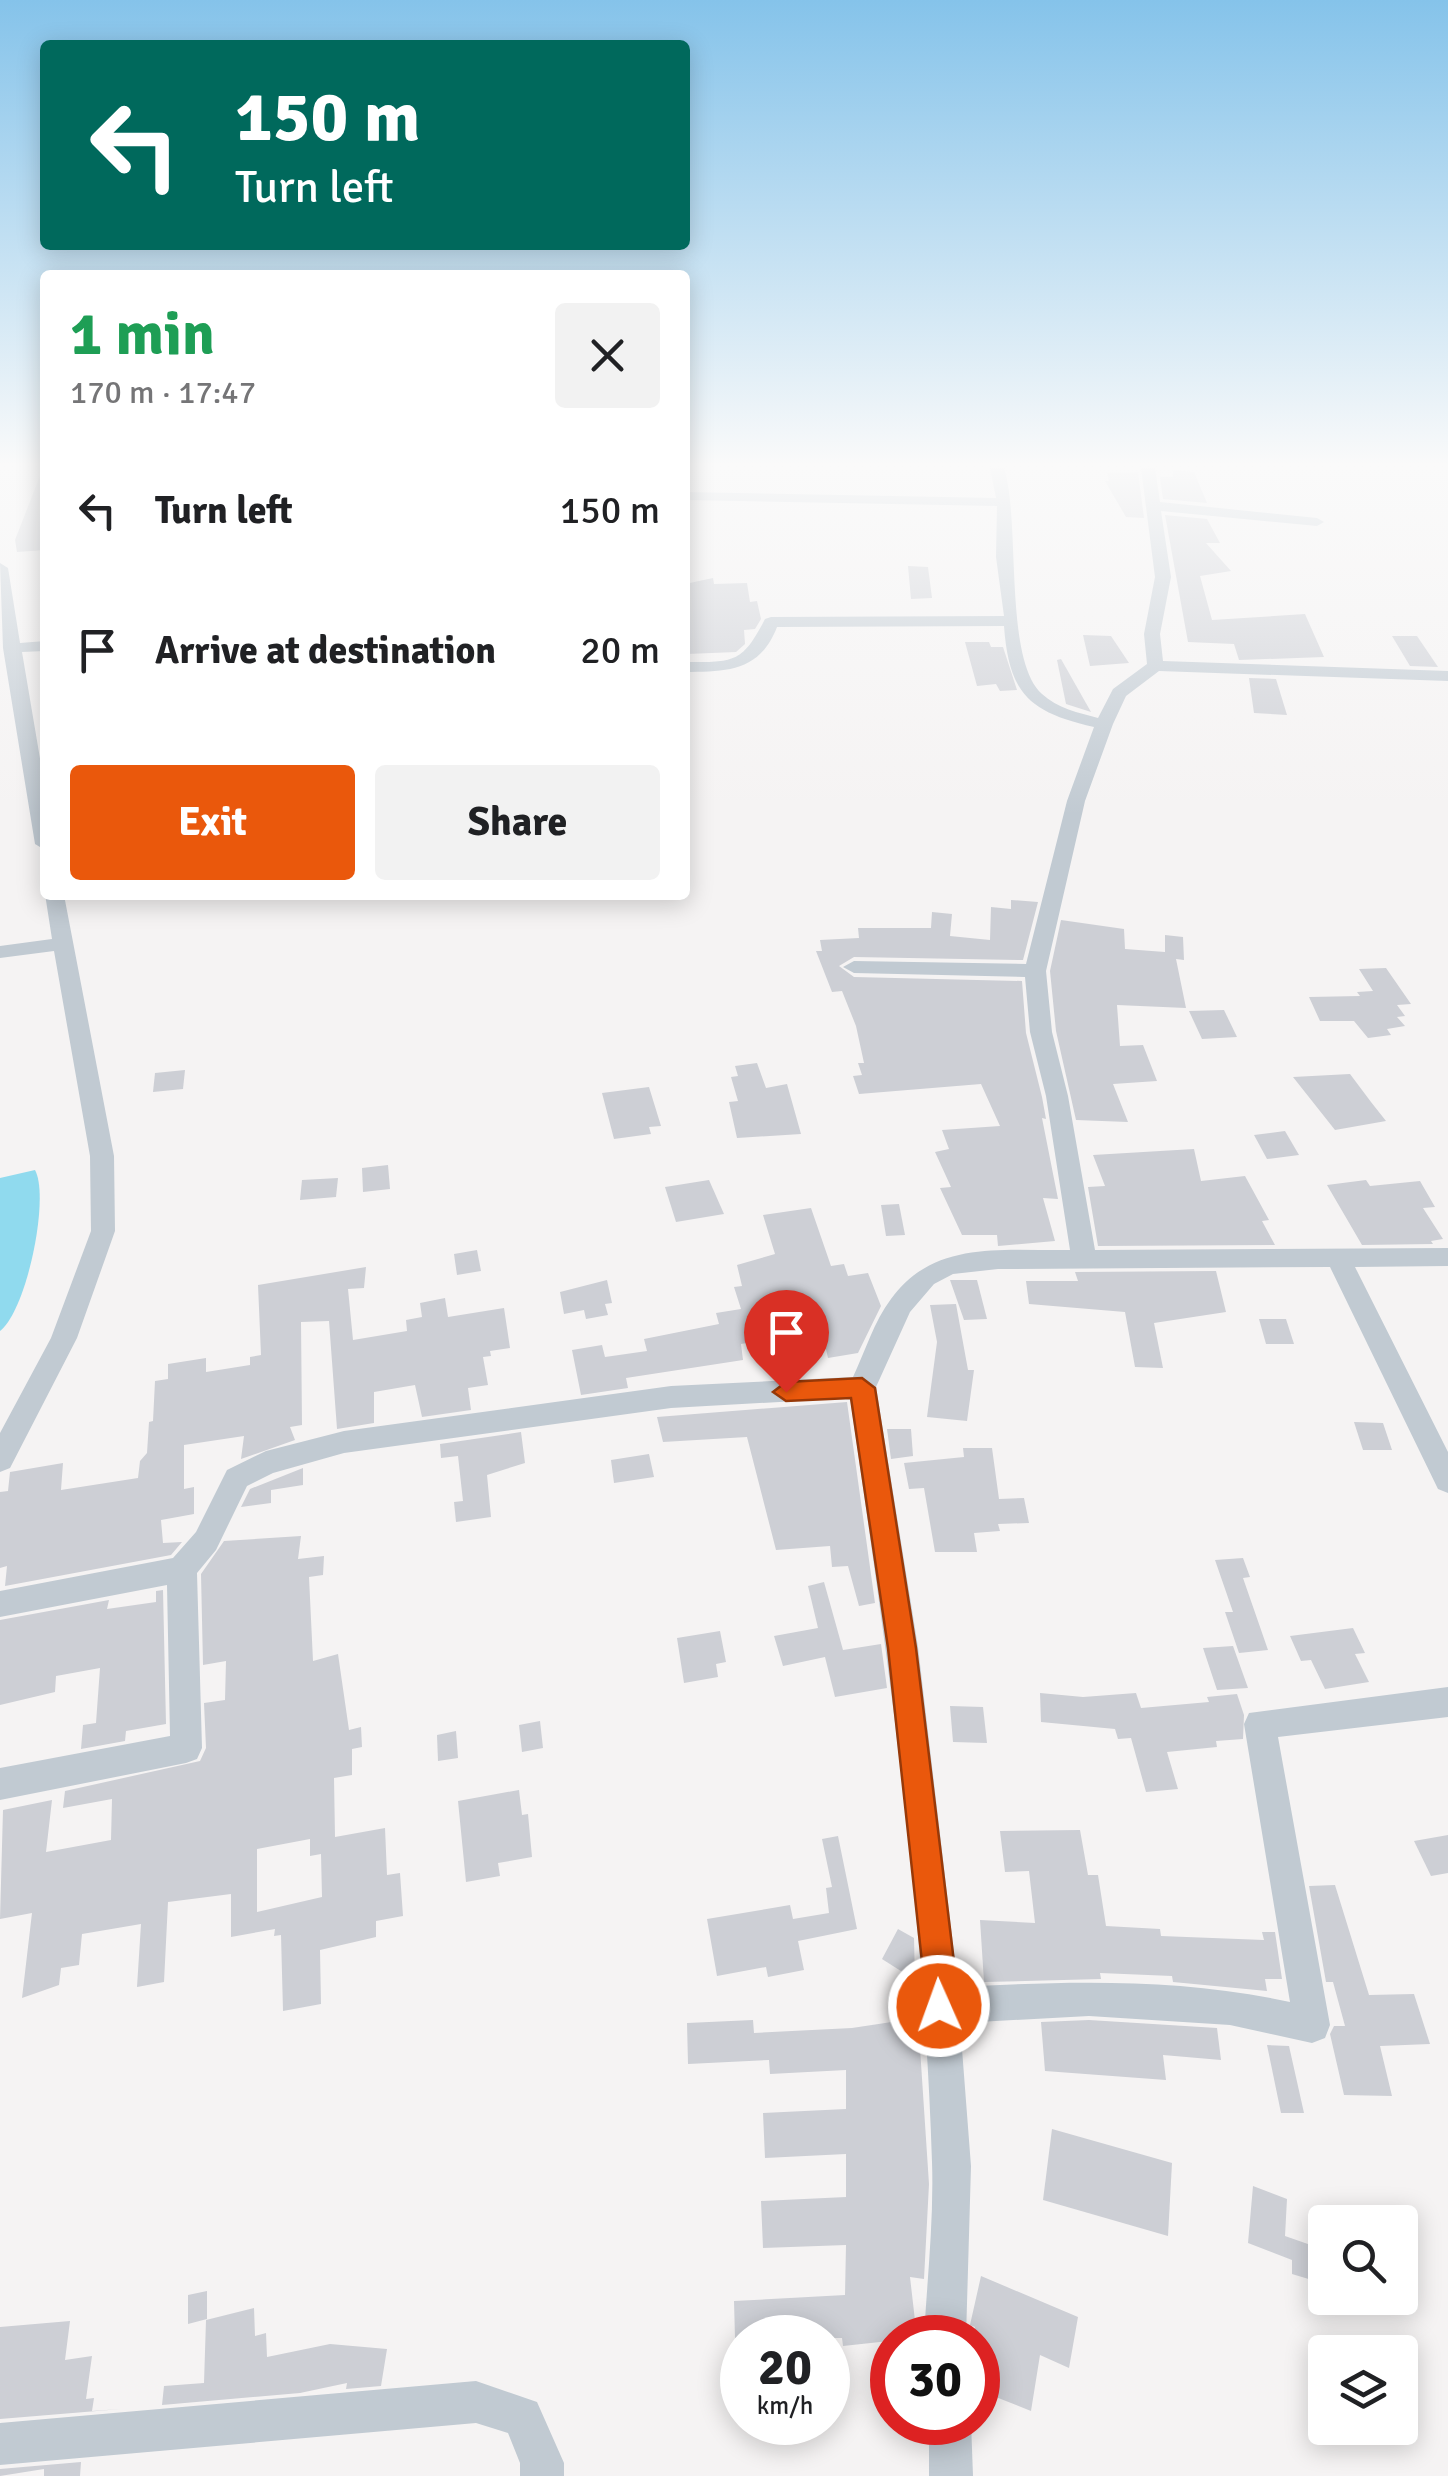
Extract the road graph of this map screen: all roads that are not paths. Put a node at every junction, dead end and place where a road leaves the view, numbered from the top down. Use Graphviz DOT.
graph roads {
  1 [pos="2,584"];
  2 [pos="1009,584"];
  3 [pos="1163,584"];
  4 [pos="1009,622"];
  5 [pos="40,646"];
  6 [pos="11,648"];
  7 [pos="1155,666"];
  8 [pos="690,668"];
  9 [pos="1448,676"];
  10 [pos="1104,724"];
  11 [pos="40,815"];
  12 [pos="55,900"];
  13 [pos="64,944"];
  14 [pos="0,952"];
  15 [pos="854,968"];
  16 [pos="1035,970"];
  17 [pos="1448,1257"];
  18 [pos="1338,1258"];
  19 [pos="1084,1261"];
  20 [pos="862,1388"];
  21 [pos="0,1460"];
  22 [pos="1448,1480"];
  23 [pos="182,1569"];
  24 [pos="0,1604"];
  25 [pos="1448,1702"];
  26 [pos="0,1784"];
  27 [pos="939,2006"];
  28 [pos="946,2315"];
  29 [pos="0,2444"];
  30 [pos="950,2445"];
  31 [pos="542,2476"];
  32 [pos="951,2476"];
  1 -- 6 [label="street"];
  2 -- 4 [label="street"];
  3 -- 7 [label="street"];
  4 -- 8 [label="street"];
  4 -- 10 [label="street"];
  5 -- 6 [label="street"];
  6 -- 11 [label="street"];
  7 -- 9 [label="street"];
  7 -- 10 [label="street"];
  10 -- 16 [label="street"];
  12 -- 13 [label="street"];
  13 -- 14 [label="street"];
  13 -- 21 [label="street"];
  15 -- 16 [label="street"];
  16 -- 19 [label="street"];
  17 -- 18 [label="street"];
  18 -- 19 [label="street"];
  18 -- 22 [label="street"];
  19 -- 20 [label="street"];
  20 -- 23 [label="street"];
  20 -- 27 [label="street"];
  23 -- 24 [label="street"];
  23 -- 26 [label="street"];
  25 -- 27 [label="street"];
  27 -- 28 [label="street"];
  29 -- 31 [label="street"];
  30 -- 32 [label="street"];
}
